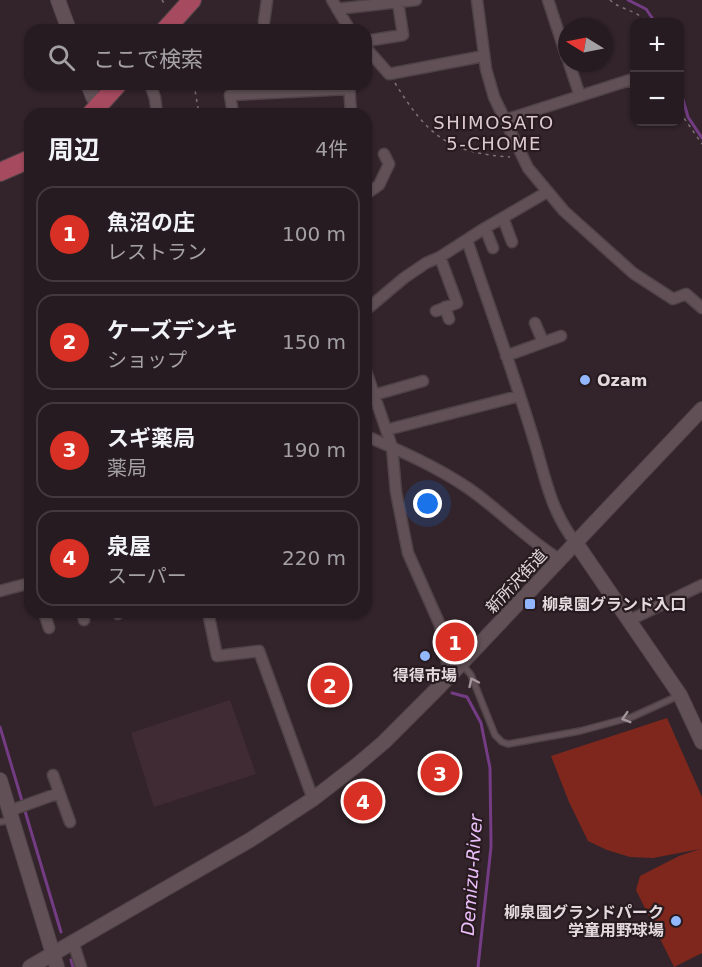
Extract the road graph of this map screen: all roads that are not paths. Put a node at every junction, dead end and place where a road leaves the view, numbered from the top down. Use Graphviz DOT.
graph roads {
  1 [pos="58,0"];
  2 [pos="192,0"];
  3 [pos="267,0"];
  4 [pos="416,0"];
  5 [pos="477,0"];
  6 [pos="548,0"];
  7 [pos="398,2"];
  8 [pos="335,5"];
  9 [pos="264,22"];
  10 [pos="67,24"];
  11 [pos="170,24"];
  12 [pos="345,24"];
  13 [pos="558,31"];
  14 [pos="372,40"];
  15 [pos="372,55"];
  16 [pos="484,56"];
  17 [pos="571,72"];
  18 [pos="630,80"];
  19 [pos="90,90"];
  20 [pos="113,90"];
  21 [pos="151,90"];
  22 [pos="296,90"];
  23 [pos="349,90"];
  24 [pos="580,96"];
  25 [pos="96,108"];
  26 [pos="97,108"];
  27 [pos="156,108"];
  28 [pos="232,108"];
  29 [pos="351,108"];
  30 [pos="505,120"];
  31 [pos="384,154"];
  32 [pos="24,162"];
  33 [pos="0,172"];
  34 [pos="372,190"];
  35 [pos="547,192"];
  36 [pos="502,218"];
  37 [pos="485,228"];
  38 [pos="467,240"];
  39 [pos="512,242"];
  40 [pos="493,248"];
  41 [pos="440,257"];
  42 [pos="372,305"];
  43 [pos="702,308"];
  44 [pos="449,319"];
  45 [pos="535,323"];
  46 [pos="561,336"];
  47 [pos="543,342"];
  48 [pos="506,356"];
  49 [pos="423,381"];
  50 [pos="372,389"];
  51 [pos="374,395"];
  52 [pos="519,396"];
  53 [pos="702,409"];
  54 [pos="386,429"];
  55 [pos="372,439"];
  56 [pos="392,447"];
  57 [pos="576,543"];
  58 [pos="559,559"];
  59 [pos="24,585"];
  60 [pos="702,585"];
  61 [pos="0,591"];
  62 [pos="46,618"];
  63 [pos="209,618"];
  64 [pos="628,621"];
  65 [pos="49,628"];
  66 [pos="457,668"];
  67 [pos="680,695"];
  68 [pos="702,742"];
  69 [pos="53,775"];
  70 [pos="0,780"];
  71 [pos="59,793"];
  72 [pos="2,795"];
  73 [pos="313,799"];
  74 [pos="10,815"];
  75 [pos="70,822"];
  76 [pos="73,942"];
  77 [pos="55,960"];
  78 [pos="30,967"];
  79 [pos="81,967"];
  1 -- 10 [label="street"];
  2 -- 11 [label="main road"];
  3 -- 9 [label="street"];
  4 -- 7 [label="street"];
  5 -- 16 [label="street"];
  6 -- 13 [label="street"];
  7 -- 8 [label="street"];
  7 -- 14 [label="street"];
  8 -- 12 [label="street"];
  15 -- 16 [label="street"];
  16 -- 30 [label="street"];
  17 -- 24 [label="street"];
  18 -- 24 [label="street"];
  19 -- 25 [label="street"];
  20 -- 26 [label="main road"];
  21 -- 27 [label="street"];
  22 -- 28 [label="street"];
  23 -- 29 [label="street"];
  24 -- 30 [label="street"];
  30 -- 35 [label="street"];
  31 -- 34 [label="street"];
  32 -- 33 [label="main road"];
  35 -- 36 [label="street"];
  35 -- 43 [label="street"];
  36 -- 37 [label="street"];
  36 -- 39 [label="street"];
  37 -- 38 [label="street"];
  37 -- 40 [label="street"];
  38 -- 41 [label="street"];
  38 -- 48 [label="street"];
  41 -- 42 [label="street"];
  41 -- 44 [label="street"];
  45 -- 47 [label="street"];
  46 -- 47 [label="street"];
  47 -- 48 [label="street"];
  48 -- 52 [label="street"];
  49 -- 51 [label="street"];
  50 -- 51 [label="street"];
  51 -- 54 [label="street"];
  52 -- 54 [label="street"];
  52 -- 57 [label="street"];
  53 -- 57 [label="street, 新所沢街道"];
  54 -- 56 [label="street"];
  55 -- 56 [label="street"];
  56 -- 58 [label="street"];
  56 -- 66 [label="street"];
  57 -- 58 [label="street, 新所沢街道"];
  57 -- 64 [label="street"];
  58 -- 66 [label="street, 新所沢街道"];
  59 -- 61 [label="street"];
  60 -- 64 [label="street"];
  62 -- 65 [label="street"];
  63 -- 73 [label="street"];
  64 -- 67 [label="street"];
  67 -- 66 [label="lane, one-way"];
  66 -- 73 [label="street, 新所沢街道"];
  67 -- 68 [label="street"];
  69 -- 71 [label="street"];
  70 -- 72 [label="street"];
  71 -- 74 [label="street"];
  71 -- 75 [label="street"];
  72 -- 74 [label="street"];
  73 -- 76 [label="street, 新所沢街道"];
  74 -- 77 [label="street"];
  76 -- 77 [label="street, 新所沢街道"];
  76 -- 79 [label="street"];
  77 -- 78 [label="street, 新所沢街道"];
}
